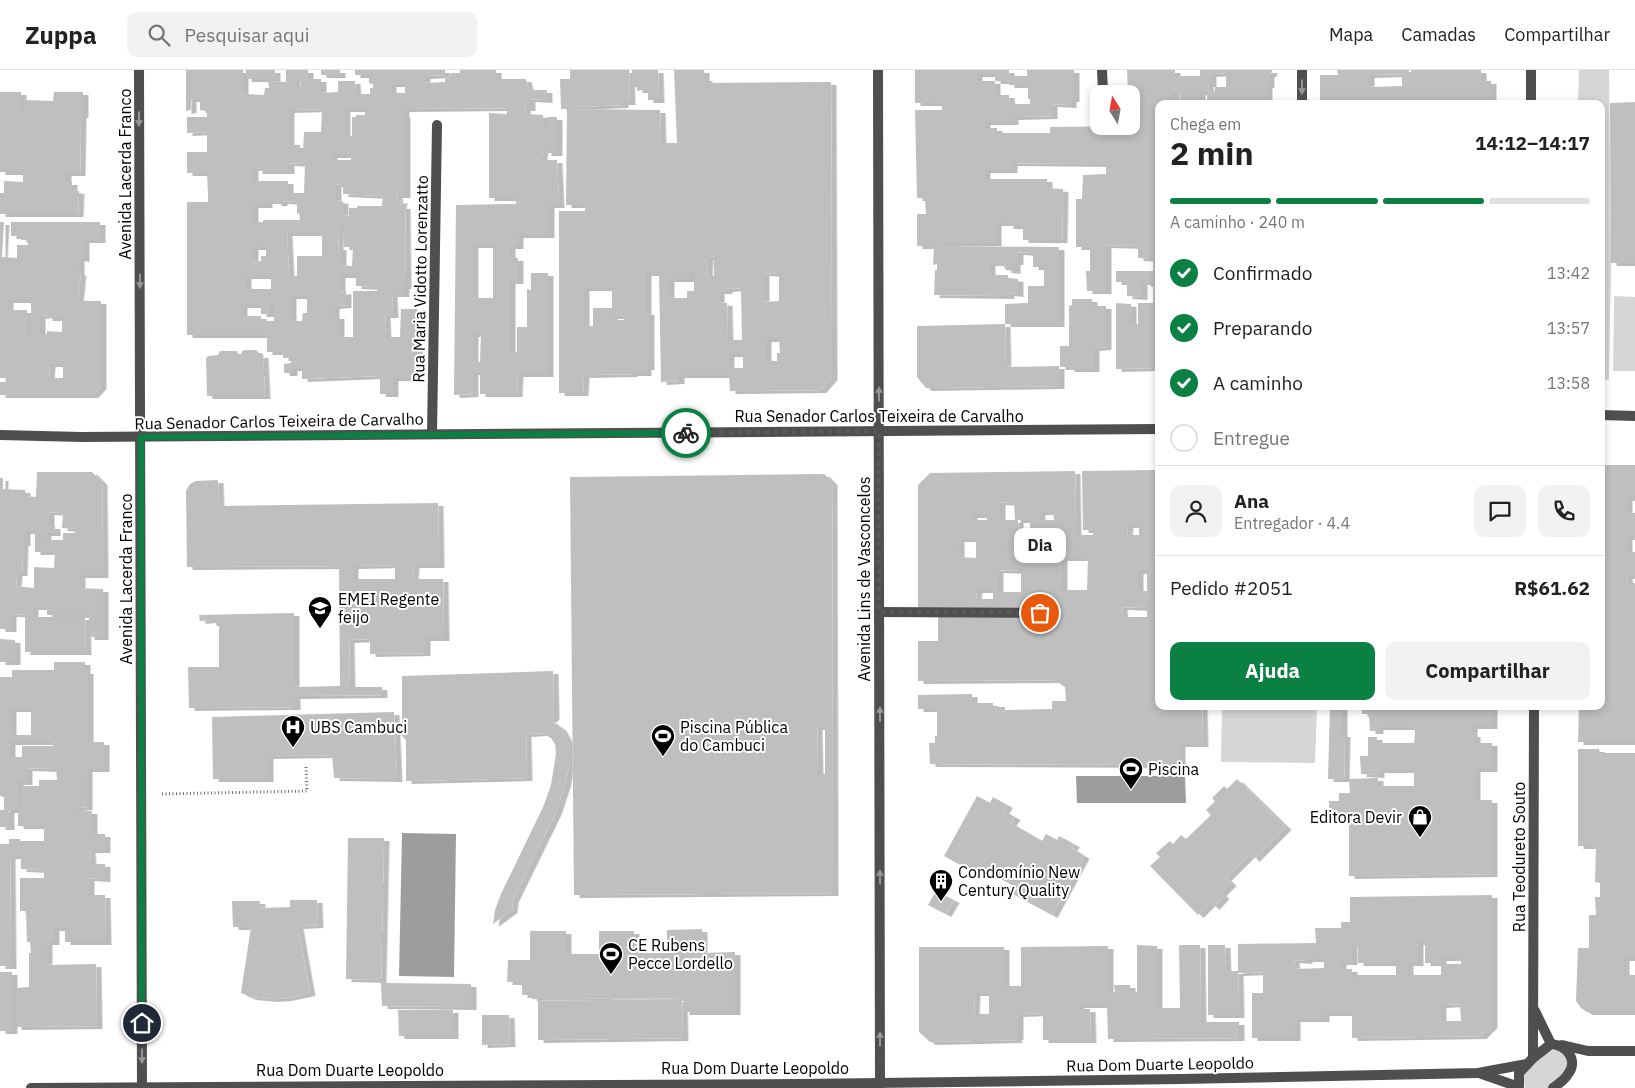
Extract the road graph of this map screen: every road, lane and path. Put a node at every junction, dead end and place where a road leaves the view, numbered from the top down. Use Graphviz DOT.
graph roads {
  1 [pos="139,70"];
  2 [pos="878,70"];
  3 [pos="1102,70"];
  4 [pos="1302,70"];
  5 [pos="1531,70"];
  6 [pos="1103,85"];
  7 [pos="1302,100"];
  8 [pos="1531,100"];
  9 [pos="437,124"];
  10 [pos="1605,415"];
  11 [pos="1635,416"];
  12 [pos="1155,429"];
  13 [pos="879,431"];
  14 [pos="432,434"];
  15 [pos="0,435"];
  16 [pos="141,437"];
  17 [pos="879,612"];
  18 [pos="1040,613"];
  19 [pos="1534,710"];
  20 [pos="306,765"];
  21 [pos="142,794"];
  22 [pos="1534,1008"];
  23 [pos="1555,1044"];
  24 [pos="1588,1051"];
  25 [pos="1635,1051"];
  26 [pos="1530,1061"];
  27 [pos="1572,1066"];
  28 [pos="1478,1072"];
  29 [pos="1182,1083"];
  30 [pos="880,1085"];
  31 [pos="461,1086"];
  32 [pos="142,1087"];
  33 [pos="31,1088"];
  34 [pos="1519,1088"];
  35 [pos="1553,1088"];
  1 -- 16 [label="street, Avenida Lacerda Franco, one-way"];
  13 -- 2 [label="street, Avenida Lins de Vasconcelos, one-way"];
  3 -- 6 [label="street"];
  4 -- 7 [label="street, one-way"];
  5 -- 8 [label="street"];
  9 -- 14 [label="street, Rua Maria Vidotto Lorenzatto"];
  10 -- 11 [label="street"];
  12 -- 13 [label="street, Rua Senador Carlos Teixeira de Carvalho"];
  13 -- 14 [label="street, Rua Senador Carlos Teixeira de Carvalho"];
  13 -- 17 [label="street, Avenida Lins de Vasconcelos"];
  14 -- 16 [label="street, Rua Senador Carlos Teixeira de Carvalho"];
  15 -- 16 [label="street, Rua Senador Carlos Teixeira de Carvalho"];
  16 -- 21 [label="street, Avenida Lacerda Franco"];
  17 -- 18 [label="street"];
  30 -- 17 [label="street, Avenida Lins de Vasconcelos, one-way"];
  19 -- 22 [label="street, Rua Teodureto Souto"];
  20 -- 21 [label="path"];
  21 -- 32 [label="street, Avenida Lacerda Franco, one-way"];
  22 -- 23 [label="street, Rua Teodureto Souto"];
  22 -- 26 [label="street, Rua Teodureto Souto"];
  23 -- 24 [label="street"];
  23 -- 26 [label="street"];
  23 -- 27 [label="street, Rua Teodureto Souto"];
  24 -- 25 [label="street"];
  24 -- 27 [label="street"];
  26 -- 28 [label="street, Rua Dom Duarte Leopoldo"];
  26 -- 34 [label="street"];
  27 -- 35 [label="street"];
  28 -- 29 [label="street, Rua Dom Duarte Leopoldo"];
  28 -- 34 [label="street, Rua Dom Duarte Leopoldo"];
  29 -- 30 [label="street, Rua Dom Duarte Leopoldo"];
  30 -- 31 [label="street, Rua Dom Duarte Leopoldo"];
  31 -- 32 [label="street, Rua Dom Duarte Leopoldo"];
  32 -- 33 [label="street, Rua Dom Duarte Leopoldo"];
}
